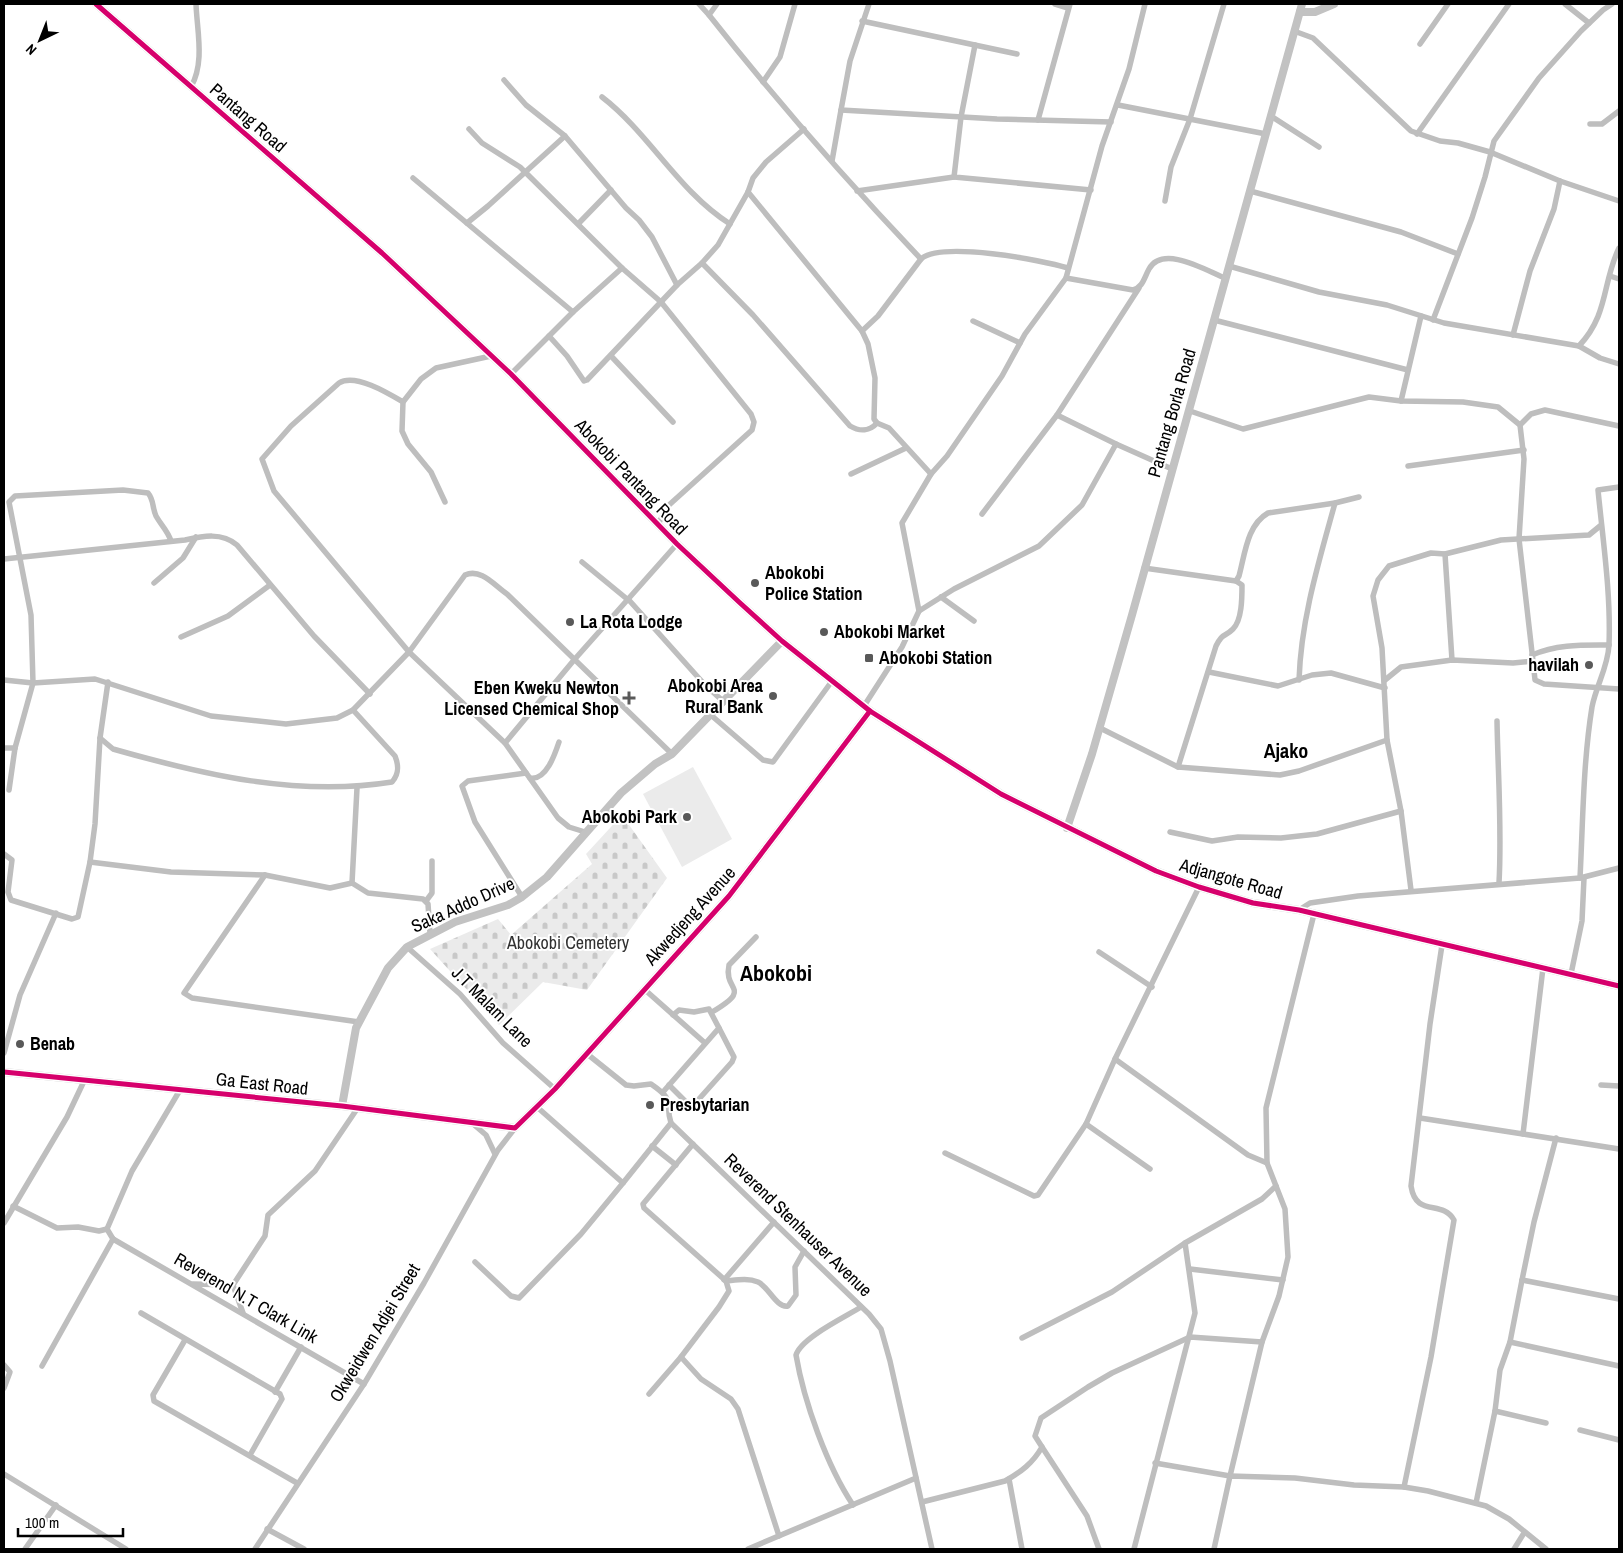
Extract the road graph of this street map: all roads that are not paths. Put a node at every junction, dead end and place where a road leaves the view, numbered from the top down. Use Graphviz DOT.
graph roads {
  1 [pos="96,4"];
  2 [pos="196,4"];
  3 [pos="699,4"];
  4 [pos="717,4"];
  5 [pos="795,4"];
  6 [pos="869,4"];
  7 [pos="1055,4"];
  8 [pos="1145,4"];
  9 [pos="1224,4"];
  10 [pos="1302,4"];
  11 [pos="1334,4"];
  12 [pos="1448,4"];
  13 [pos="1509,4"];
  14 [pos="1565,4"];
  15 [pos="1613,4"];
  16 [pos="1619,5"];
  17 [pos="1069,6"];
  18 [pos="1300,12"];
  19 [pos="709,15"];
  20 [pos="862,21"];
  21 [pos="1589,23"];
  22 [pos="1294,31"];
  23 [pos="1420,44"];
  24 [pos="975,45"];
  25 [pos="1017,54"];
  26 [pos="504,80"];
  27 [pos="763,82"];
  28 [pos="191,87"];
  29 [pos="602,97"];
  30 [pos="1118,105"];
  31 [pos="841,110"];
  32 [pos="1619,111"];
  33 [pos="1271,116"];
  34 [pos="961,117"];
  35 [pos="1190,119"];
  36 [pos="1038,120"];
  37 [pos="1111,122"];
  38 [pos="1590,124"];
  39 [pos="469,129"];
  40 [pos="804,129"];
  41 [pos="1266,134"];
  42 [pos="1417,134"];
  43 [pos="564,136"];
  44 [pos="1319,147"];
  45 [pos="1490,152"];
  46 [pos="832,161"];
  47 [pos="525,173"];
  48 [pos="954,176"];
  49 [pos="413,178"];
  50 [pos="1560,181"];
  51 [pos="611,190"];
  52 [pos="1091,190"];
  53 [pos="857,191"];
  54 [pos="1250,191"];
  55 [pos="748,192"];
  56 [pos="1619,201"];
  57 [pos="1165,202"];
  58 [pos="466,223"];
  59 [pos="579,223"];
  60 [pos="730,224"];
  61 [pos="1619,248"];
  62 [pos="382,253"];
  63 [pos="1458,254"];
  64 [pos="921,259"];
  65 [pos="702,263"];
  66 [pos="1229,266"];
  67 [pos="622,268"];
  68 [pos="1068,268"];
  69 [pos="1610,276"];
  70 [pos="1066,278"];
  71 [pos="1225,278"];
  72 [pos="1619,279"];
  73 [pos="677,285"];
  74 [pos="1139,288"];
  75 [pos="661,302"];
  76 [pos="573,312"];
  77 [pos="1421,316"];
  78 [pos="1214,320"];
  79 [pos="1433,320"];
  80 [pos="973,321"];
  81 [pos="862,331"];
  82 [pos="1513,334"];
  83 [pos="549,336"];
  84 [pos="1020,344"];
  85 [pos="1579,346"];
  86 [pos="491,356"];
  87 [pos="612,357"];
  88 [pos="1619,364"];
  89 [pos="1408,370"];
  90 [pos="511,374"];
  91 [pos="1401,401"];
  92 [pos="403,402"];
  93 [pos="1190,411"];
  94 [pos="1057,415"];
  95 [pos="673,422"];
  96 [pos="877,423"];
  97 [pos="1520,425"];
  98 [pos="1619,426"];
  99 [pos="1116,444"];
  100 [pos="906,448"];
  101 [pos="1524,450"];
  102 [pos="1408,466"];
  103 [pos="1172,469"];
  104 [pos="852,474"];
  105 [pos="931,474"];
  106 [pos="1619,486"];
  107 [pos="1359,496"];
  108 [pos="445,502"];
  109 [pos="1334,503"];
  110 [pos="982,514"];
  111 [pos="658,524"];
  112 [pos="1600,526"];
  113 [pos="196,537"];
  114 [pos="1519,539"];
  115 [pos="171,541"];
  116 [pos="677,544"];
  117 [pos="1445,554"];
  118 [pos="19,556"];
  119 [pos="4,559"];
  120 [pos="582,562"];
  121 [pos="1144,568"];
  122 [pos="1236,581"];
  123 [pos="154,583"];
  124 [pos="270,585"];
  125 [pos="941,597"];
  126 [pos="628,599"];
  127 [pos="919,611"];
  128 [pos="974,621"];
  129 [pos="181,637"];
  130 [pos="782,641"];
  131 [pos="1609,645"];
  132 [pos="409,652"];
  133 [pos="1533,658"];
  134 [pos="574,660"];
  135 [pos="1452,660"];
  136 [pos="1209,672"];
  137 [pos="4,680"];
  138 [pos="1299,680"];
  139 [pos="1385,680"];
  140 [pos="832,681"];
  141 [pos="108,682"];
  142 [pos="33,683"];
  143 [pos="1385,688"];
  144 [pos="1597,688"];
  145 [pos="1619,689"];
  146 [pos="370,694"];
  147 [pos="724,702"];
  148 [pos="867,709"];
  149 [pos="353,710"];
  150 [pos="712,716"];
  151 [pos="1497,721"];
  152 [pos="1100,728"];
  153 [pos="100,738"];
  154 [pos="1387,740"];
  155 [pos="559,742"];
  156 [pos="505,743"];
  157 [pos="4,748"];
  158 [pos="15,748"];
  159 [pos="672,754"];
  160 [pos="1178,768"];
  161 [pos="528,776"];
  162 [pos="357,788"];
  163 [pos="9,790"];
  164 [pos="1401,811"];
  165 [pos="1067,828"];
  166 [pos="585,832"];
  167 [pos="1170,832"];
  168 [pos="4,854"];
  169 [pos="432,861"];
  170 [pos="90,862"];
  171 [pos="1619,868"];
  172 [pos="265,875"];
  173 [pos="1582,878"];
  174 [pos="352,883"];
  175 [pos="1499,883"];
  176 [pos="1199,887"];
  177 [pos="1411,890"];
  178 [pos="522,897"];
  179 [pos="426,901"];
  180 [pos="1299,910"];
  181 [pos="56,914"];
  182 [pos="1314,914"];
  183 [pos="430,933"];
  184 [pos="756,937"];
  185 [pos="1442,945"];
  186 [pos="407,947"];
  187 [pos="1099,952"];
  188 [pos="1543,968"];
  189 [pos="1570,974"];
  190 [pos="1619,986"];
  191 [pos="1152,987"];
  192 [pos="644,989"];
  193 [pos="712,1012"];
  194 [pos="674,1015"];
  195 [pos="359,1022"];
  196 [pos="719,1028"];
  197 [pos="705,1043"];
  198 [pos="4,1053"];
  199 [pos="586,1053"];
  200 [pos="1115,1059"];
  201 [pos="4,1072"];
  202 [pos="85,1080"];
  203 [pos="669,1085"];
  204 [pos="1601,1085"];
  205 [pos="1619,1086"];
  206 [pos="555,1088"];
  207 [pos="180,1090"];
  208 [pos="663,1092"];
  209 [pos="342,1106"];
  210 [pos="537,1107"];
  211 [pos="357,1109"];
  212 [pos="1420,1118"];
  213 [pos="472,1123"];
  214 [pos="672,1123"];
  215 [pos="1086,1124"];
  216 [pos="515,1128"];
  217 [pos="1523,1134"];
  218 [pos="1556,1138"];
  219 [pos="693,1144"];
  220 [pos="652,1146"];
  221 [pos="1619,1149"];
  222 [pos="945,1153"];
  223 [pos="496,1154"];
  224 [pos="1267,1163"];
  225 [pos="676,1165"];
  226 [pos="1150,1169"];
  227 [pos="623,1183"];
  228 [pos="1276,1186"];
  229 [pos="13,1206"];
  230 [pos="774,1222"];
  231 [pos="4,1223"];
  232 [pos="107,1229"];
  233 [pos="113,1239"];
  234 [pos="1185,1242"];
  235 [pos="804,1251"];
  236 [pos="475,1262"];
  237 [pos="1190,1269"];
  238 [pos="1283,1280"];
  239 [pos="1522,1280"];
  240 [pos="725,1281"];
  241 [pos="191,1284"];
  242 [pos="233,1285"];
  243 [pos="1619,1299"];
  244 [pos="861,1307"];
  245 [pos="141,1313"];
  246 [pos="243,1313"];
  247 [pos="1190,1336"];
  248 [pos="1022,1338"];
  249 [pos="185,1340"];
  250 [pos="1262,1342"];
  251 [pos="1510,1342"];
  252 [pos="301,1347"];
  253 [pos="681,1357"];
  254 [pos="4,1365"];
  255 [pos="42,1366"];
  256 [pos="1619,1366"];
  257 [pos="364,1384"];
  258 [pos="4,1388"];
  259 [pos="276,1392"];
  260 [pos="649,1394"];
  261 [pos="1495,1411"];
  262 [pos="1546,1423"];
  263 [pos="1580,1430"];
  264 [pos="1619,1440"];
  265 [pos="1042,1447"];
  266 [pos="250,1455"];
  267 [pos="1155,1463"];
  268 [pos="6,1475"];
  269 [pos="1230,1476"];
  270 [pos="916,1478"];
  271 [pos="1009,1479"];
  272 [pos="4,1482"];
  273 [pos="297,1484"];
  274 [pos="1404,1487"];
  275 [pos="922,1502"];
  276 [pos="1476,1503"];
  277 [pos="56,1505"];
  278 [pos="853,1505"];
  279 [pos="267,1529"];
  280 [pos="1524,1533"];
  281 [pos="778,1536"];
  282 [pos="24,1549"];
  283 [pos="126,1549"];
  284 [pos="254,1549"];
  285 [pos="304,1549"];
  286 [pos="748,1549"];
  287 [pos="932,1549"];
  288 [pos="1022,1549"];
  289 [pos="1099,1549"];
  290 [pos="1134,1549"];
  291 [pos="1214,1549"];
  292 [pos="1514,1549"];
  293 [pos="1546,1549"];
  1 -- 28 [label="street, Pantang Road"];
  2 -- 28 [label="street"];
  3 -- 19 [label="street"];
  4 -- 19 [label="street"];
  5 -- 27 [label="street"];
  6 -- 20 [label="street"];
  7 -- 17 [label="street"];
  8 -- 30 [label="street"];
  9 -- 35 [label="street"];
  10 -- 18 [label="street, Pantang Borla Road"];
  11 -- 18 [label="street"];
  12 -- 23 [label="street"];
  13 -- 42 [label="street"];
  14 -- 21 [label="street"];
  15 -- 16 [label="street"];
  15 -- 21 [label="street"];
  17 -- 36 [label="street"];
  18 -- 22 [label="street, Pantang Borla Road"];
  19 -- 27 [label="street"];
  20 -- 24 [label="street"];
  20 -- 31 [label="street"];
  21 -- 45 [label="street"];
  22 -- 33 [label="street, Pantang Borla Road"];
  22 -- 42 [label="street"];
  24 -- 25 [label="street"];
  24 -- 34 [label="street"];
  26 -- 43 [label="street"];
  27 -- 40 [label="street"];
  28 -- 62 [label="street, Pantang Road"];
  29 -- 60 [label="street"];
  30 -- 35 [label="street"];
  30 -- 37 [label="street"];
  31 -- 34 [label="street"];
  31 -- 46 [label="street"];
  32 -- 38 [label="street"];
  33 -- 41 [label="street, Pantang Borla Road"];
  33 -- 44 [label="street"];
  34 -- 36 [label="street"];
  34 -- 48 [label="street"];
  35 -- 41 [label="street"];
  35 -- 57 [label="street"];
  36 -- 37 [label="street"];
  37 -- 52 [label="street"];
  39 -- 47 [label="street"];
  40 -- 46 [label="street"];
  40 -- 55 [label="street"];
  41 -- 54 [label="street, Pantang Borla Road"];
  42 -- 45 [label="street"];
  43 -- 47 [label="street"];
  43 -- 51 [label="street"];
  45 -- 50 [label="street"];
  45 -- 63 [label="street"];
  46 -- 53 [label="street"];
  47 -- 58 [label="street"];
  47 -- 59 [label="street"];
  48 -- 52 [label="street"];
  48 -- 53 [label="street"];
  49 -- 58 [label="street"];
  50 -- 56 [label="street"];
  50 -- 82 [label="street"];
  51 -- 59 [label="street"];
  51 -- 73 [label="street"];
  52 -- 68 [label="street"];
  53 -- 64 [label="street"];
  54 -- 63 [label="street"];
  54 -- 66 [label="street, Pantang Borla Road"];
  55 -- 60 [label="street"];
  55 -- 81 [label="street"];
  58 -- 76 [label="street"];
  59 -- 67 [label="street"];
  60 -- 65 [label="street"];
  61 -- 69 [label="street"];
  62 -- 86 [label="street, Abokobi Pantang Road"];
  63 -- 79 [label="street"];
  64 -- 68 [label="street"];
  64 -- 81 [label="street"];
  65 -- 73 [label="street"];
  65 -- 96 [label="street"];
  66 -- 71 [label="street, Pantang Borla Road"];
  66 -- 77 [label="street"];
  67 -- 75 [label="street"];
  67 -- 76 [label="street"];
  68 -- 70 [label="street"];
  69 -- 72 [label="street"];
  69 -- 85 [label="street"];
  70 -- 74 [label="street"];
  70 -- 84 [label="street"];
  71 -- 74 [label="street"];
  71 -- 78 [label="street, Pantang Borla Road"];
  73 -- 75 [label="street"];
  74 -- 94 [label="street"];
  75 -- 87 [label="street"];
  75 -- 111 [label="street"];
  76 -- 83 [label="street"];
  77 -- 79 [label="street"];
  77 -- 89 [label="street"];
  78 -- 89 [label="street"];
  78 -- 93 [label="street, Pantang Borla Road"];
  79 -- 82 [label="street"];
  80 -- 84 [label="street"];
  81 -- 96 [label="street"];
  82 -- 85 [label="street"];
  83 -- 87 [label="street"];
  83 -- 90 [label="street"];
  84 -- 105 [label="street"];
  85 -- 88 [label="street"];
  86 -- 90 [label="street, Abokobi Pantang Road"];
  86 -- 92 [label="street"];
  87 -- 95 [label="street"];
  89 -- 91 [label="street"];
  90 -- 111 [label="street, Abokobi Pantang Road"];
  91 -- 93 [label="street"];
  91 -- 97 [label="street"];
  92 -- 108 [label="street"];
  92 -- 132 [label="street"];
  93 -- 103 [label="street, Pantang Borla Road"];
  94 -- 99 [label="street"];
  94 -- 110 [label="street"];
  96 -- 100 [label="street"];
  97 -- 98 [label="street"];
  97 -- 101 [label="street"];
  99 -- 103 [label="street"];
  99 -- 125 [label="street"];
  100 -- 104 [label="street"];
  100 -- 105 [label="street"];
  101 -- 102 [label="street"];
  101 -- 114 [label="street"];
  103 -- 121 [label="street, Pantang Borla Road"];
  105 -- 127 [label="street"];
  106 -- 112 [label="street"];
  107 -- 109 [label="street"];
  109 -- 122 [label="street"];
  109 -- 138 [label="street"];
  111 -- 116 [label="street, Abokobi Pantang Road"];
  112 -- 114 [label="street"];
  112 -- 131 [label="street"];
  113 -- 115 [label="street"];
  113 -- 123 [label="street"];
  113 -- 124 [label="street"];
  114 -- 117 [label="street"];
  114 -- 133 [label="street"];
  115 -- 118 [label="street"];
  115 -- 118 [label="street"];
  116 -- 126 [label="street"];
  116 -- 130 [label="street, Abokobi Pantang Road"];
  117 -- 135 [label="street"];
  117 -- 139 [label="street"];
  118 -- 119 [label="street"];
  118 -- 142 [label="street"];
  120 -- 126 [label="street"];
  121 -- 122 [label="street"];
  121 -- 152 [label="street, Pantang Borla Road"];
  122 -- 136 [label="street"];
  124 -- 129 [label="street"];
  124 -- 146 [label="street"];
  125 -- 127 [label="street"];
  125 -- 128 [label="street"];
  126 -- 134 [label="street"];
  126 -- 147 [label="street"];
  127 -- 148 [label="street"];
  130 -- 140 [label="street, Abokobi Pantang Road"];
  130 -- 147 [label="street, Saka Addo Drive"];
  131 -- 133 [label="street"];
  131 -- 144 [label="street"];
  132 -- 134 [label="street"];
  132 -- 146 [label="street"];
  132 -- 156 [label="street"];
  133 -- 135 [label="street"];
  133 -- 144 [label="street"];
  134 -- 156 [label="street"];
  134 -- 159 [label="street"];
  135 -- 139 [label="street"];
  136 -- 138 [label="street"];
  136 -- 160 [label="street"];
  137 -- 142 [label="street"];
  138 -- 143 [label="street"];
  139 -- 143 [label="street"];
  140 -- 148 [label="street, Abokobi Pantang Road"];
  140 -- 150 [label="street"];
  141 -- 142 [label="street"];
  141 -- 149 [label="street"];
  141 -- 153 [label="street"];
  142 -- 158 [label="street"];
  143 -- 154 [label="street"];
  144 -- 145 [label="street"];
  144 -- 173 [label="street"];
  146 -- 149 [label="street"];
  147 -- 150 [label="street, Saka Addo Drive"];
  148 -- 165 [label="street, Adjangote Road"];
  148 -- 192 [label="street, Akwedjeng Avenue"];
  149 -- 162 [label="street"];
  150 -- 159 [label="street, Saka Addo Drive"];
  151 -- 175 [label="street"];
  152 -- 160 [label="street"];
  152 -- 165 [label="street, Pantang Borla Road"];
  153 -- 162 [label="street"];
  153 -- 170 [label="street"];
  154 -- 160 [label="street"];
  154 -- 164 [label="street"];
  155 -- 161 [label="street"];
  156 -- 161 [label="street"];
  157 -- 158 [label="street"];
  158 -- 163 [label="street"];
  159 -- 166 [label="street, Saka Addo Drive"];
  161 -- 166 [label="street"];
  161 -- 178 [label="street"];
  162 -- 174 [label="street"];
  164 -- 167 [label="street"];
  164 -- 177 [label="street"];
  165 -- 176 [label="street, Adjangote Road"];
  166 -- 178 [label="street, Saka Addo Drive"];
  168 -- 181 [label="street"];
  169 -- 179 [label="street"];
  170 -- 172 [label="street"];
  170 -- 181 [label="street"];
  171 -- 173 [label="street"];
  172 -- 174 [label="street"];
  172 -- 195 [label="street"];
  173 -- 175 [label="street"];
  173 -- 189 [label="street"];
  174 -- 179 [label="street"];
  175 -- 177 [label="street"];
  176 -- 180 [label="street, Adjangote Road"];
  176 -- 191 [label="street"];
  177 -- 180 [label="street"];
  178 -- 183 [label="street, Saka Addo Drive"];
  179 -- 183 [label="street"];
  180 -- 182 [label="street, Adjangote Road"];
  181 -- 198 [label="street"];
  182 -- 185 [label="street, Adjangote Road"];
  182 -- 224 [label="street"];
  183 -- 186 [label="street, Saka Addo Drive"];
  184 -- 193 [label="street"];
  185 -- 188 [label="street, Adjangote Road"];
  185 -- 212 [label="street"];
  186 -- 195 [label="street, Saka Addo Drive"];
  186 -- 206 [label="street, J.T Malam Lane"];
  187 -- 191 [label="street"];
  188 -- 189 [label="street, Adjangote Road"];
  188 -- 217 [label="street"];
  189 -- 190 [label="street, Adjangote Road"];
  191 -- 200 [label="street"];
  192 -- 194 [label="street"];
  192 -- 199 [label="street, Akwedjeng Avenue"];
  193 -- 194 [label="street"];
  193 -- 196 [label="street"];
  194 -- 197 [label="street"];
  195 -- 209 [label="street, Saka Addo Drive"];
  196 -- 197 [label="street"];
  196 -- 203 [label="street"];
  197 -- 203 [label="street"];
  199 -- 206 [label="street, Akwedjeng Avenue"];
  199 -- 208 [label="street"];
  200 -- 215 [label="street"];
  200 -- 224 [label="street"];
  201 -- 202 [label="street, Ga East Road"];
  202 -- 207 [label="street, Ga East Road"];
  202 -- 229 [label="street"];
  203 -- 208 [label="street"];
  204 -- 205 [label="street"];
  206 -- 210 [label="street, Akwedjeng Avenue"];
  207 -- 209 [label="street, Ga East Road"];
  207 -- 232 [label="street"];
  208 -- 214 [label="street"];
  209 -- 211 [label="street, Ga East Road"];
  210 -- 216 [label="street, Akwedjeng Avenue"];
  210 -- 227 [label="street"];
  211 -- 213 [label="street, Ga East Road"];
  211 -- 242 [label="street"];
  212 -- 217 [label="street"];
  212 -- 274 [label="street"];
  213 -- 216 [label="street, Ga East Road"];
  213 -- 223 [label="street"];
  214 -- 219 [label="street, Reverend Stenhauser Avenue"];
  214 -- 220 [label="street"];
  215 -- 222 [label="street"];
  215 -- 226 [label="street"];
  216 -- 223 [label="street, Okweidwen Adjei Street"];
  217 -- 218 [label="street"];
  218 -- 221 [label="street"];
  218 -- 239 [label="street"];
  219 -- 225 [label="street"];
  219 -- 230 [label="street, Reverend Stenhauser Avenue"];
  220 -- 225 [label="street"];
  220 -- 227 [label="street"];
  223 -- 257 [label="street, Okweidwen Adjei Street"];
  224 -- 228 [label="street"];
  225 -- 240 [label="street"];
  227 -- 236 [label="street"];
  228 -- 234 [label="street"];
  228 -- 238 [label="street"];
  229 -- 231 [label="street"];
  229 -- 232 [label="street"];
  230 -- 235 [label="street, Reverend Stenhauser Avenue"];
  230 -- 240 [label="street"];
  232 -- 233 [label="street"];
  233 -- 241 [label="street, Reverend N.T Clark Link"];
  233 -- 255 [label="street"];
  234 -- 237 [label="street"];
  234 -- 248 [label="street"];
  235 -- 240 [label="street"];
  235 -- 244 [label="street, Reverend Stenhauser Avenue"];
  237 -- 238 [label="street"];
  237 -- 247 [label="street"];
  238 -- 250 [label="street"];
  239 -- 243 [label="street"];
  239 -- 251 [label="street"];
  240 -- 253 [label="street"];
  241 -- 242 [label="street"];
  241 -- 246 [label="street, Reverend N.T Clark Link"];
  242 -- 246 [label="street"];
  244 -- 270 [label="street, Reverend Stenhauser Avenue"];
  244 -- 278 [label="street"];
  245 -- 249 [label="street"];
  246 -- 252 [label="street, Reverend N.T Clark Link"];
  247 -- 250 [label="street"];
  247 -- 265 [label="street"];
  247 -- 267 [label="street"];
  249 -- 259 [label="street"];
  249 -- 266 [label="street"];
  250 -- 269 [label="street"];
  251 -- 256 [label="street"];
  251 -- 261 [label="street"];
  252 -- 257 [label="street, Reverend N.T Clark Link"];
  252 -- 259 [label="street"];
  253 -- 260 [label="street"];
  253 -- 281 [label="street"];
  254 -- 258 [label="street"];
  257 -- 273 [label="street, Okweidwen Adjei Street"];
  259 -- 266 [label="street"];
  261 -- 262 [label="street"];
  261 -- 276 [label="street"];
  263 -- 264 [label="street"];
  265 -- 271 [label="street"];
  265 -- 289 [label="street"];
  266 -- 273 [label="street"];
  267 -- 269 [label="street"];
  267 -- 290 [label="street"];
  268 -- 272 [label="street"];
  268 -- 277 [label="street"];
  269 -- 274 [label="street"];
  269 -- 291 [label="street"];
  270 -- 275 [label="street, Reverend Stenhauser Avenue"];
  270 -- 278 [label="street"];
  271 -- 275 [label="street"];
  271 -- 288 [label="street"];
  273 -- 279 [label="street, Okweidwen Adjei Street"];
  274 -- 276 [label="street"];
  275 -- 287 [label="street, Reverend Stenhauser Avenue"];
  276 -- 280 [label="street"];
  277 -- 282 [label="street"];
  277 -- 283 [label="street"];
  278 -- 281 [label="street"];
  279 -- 284 [label="street, Okweidwen Adjei Street"];
  279 -- 285 [label="street"];
  280 -- 292 [label="street"];
  280 -- 293 [label="street"];
  281 -- 286 [label="street"];
}
